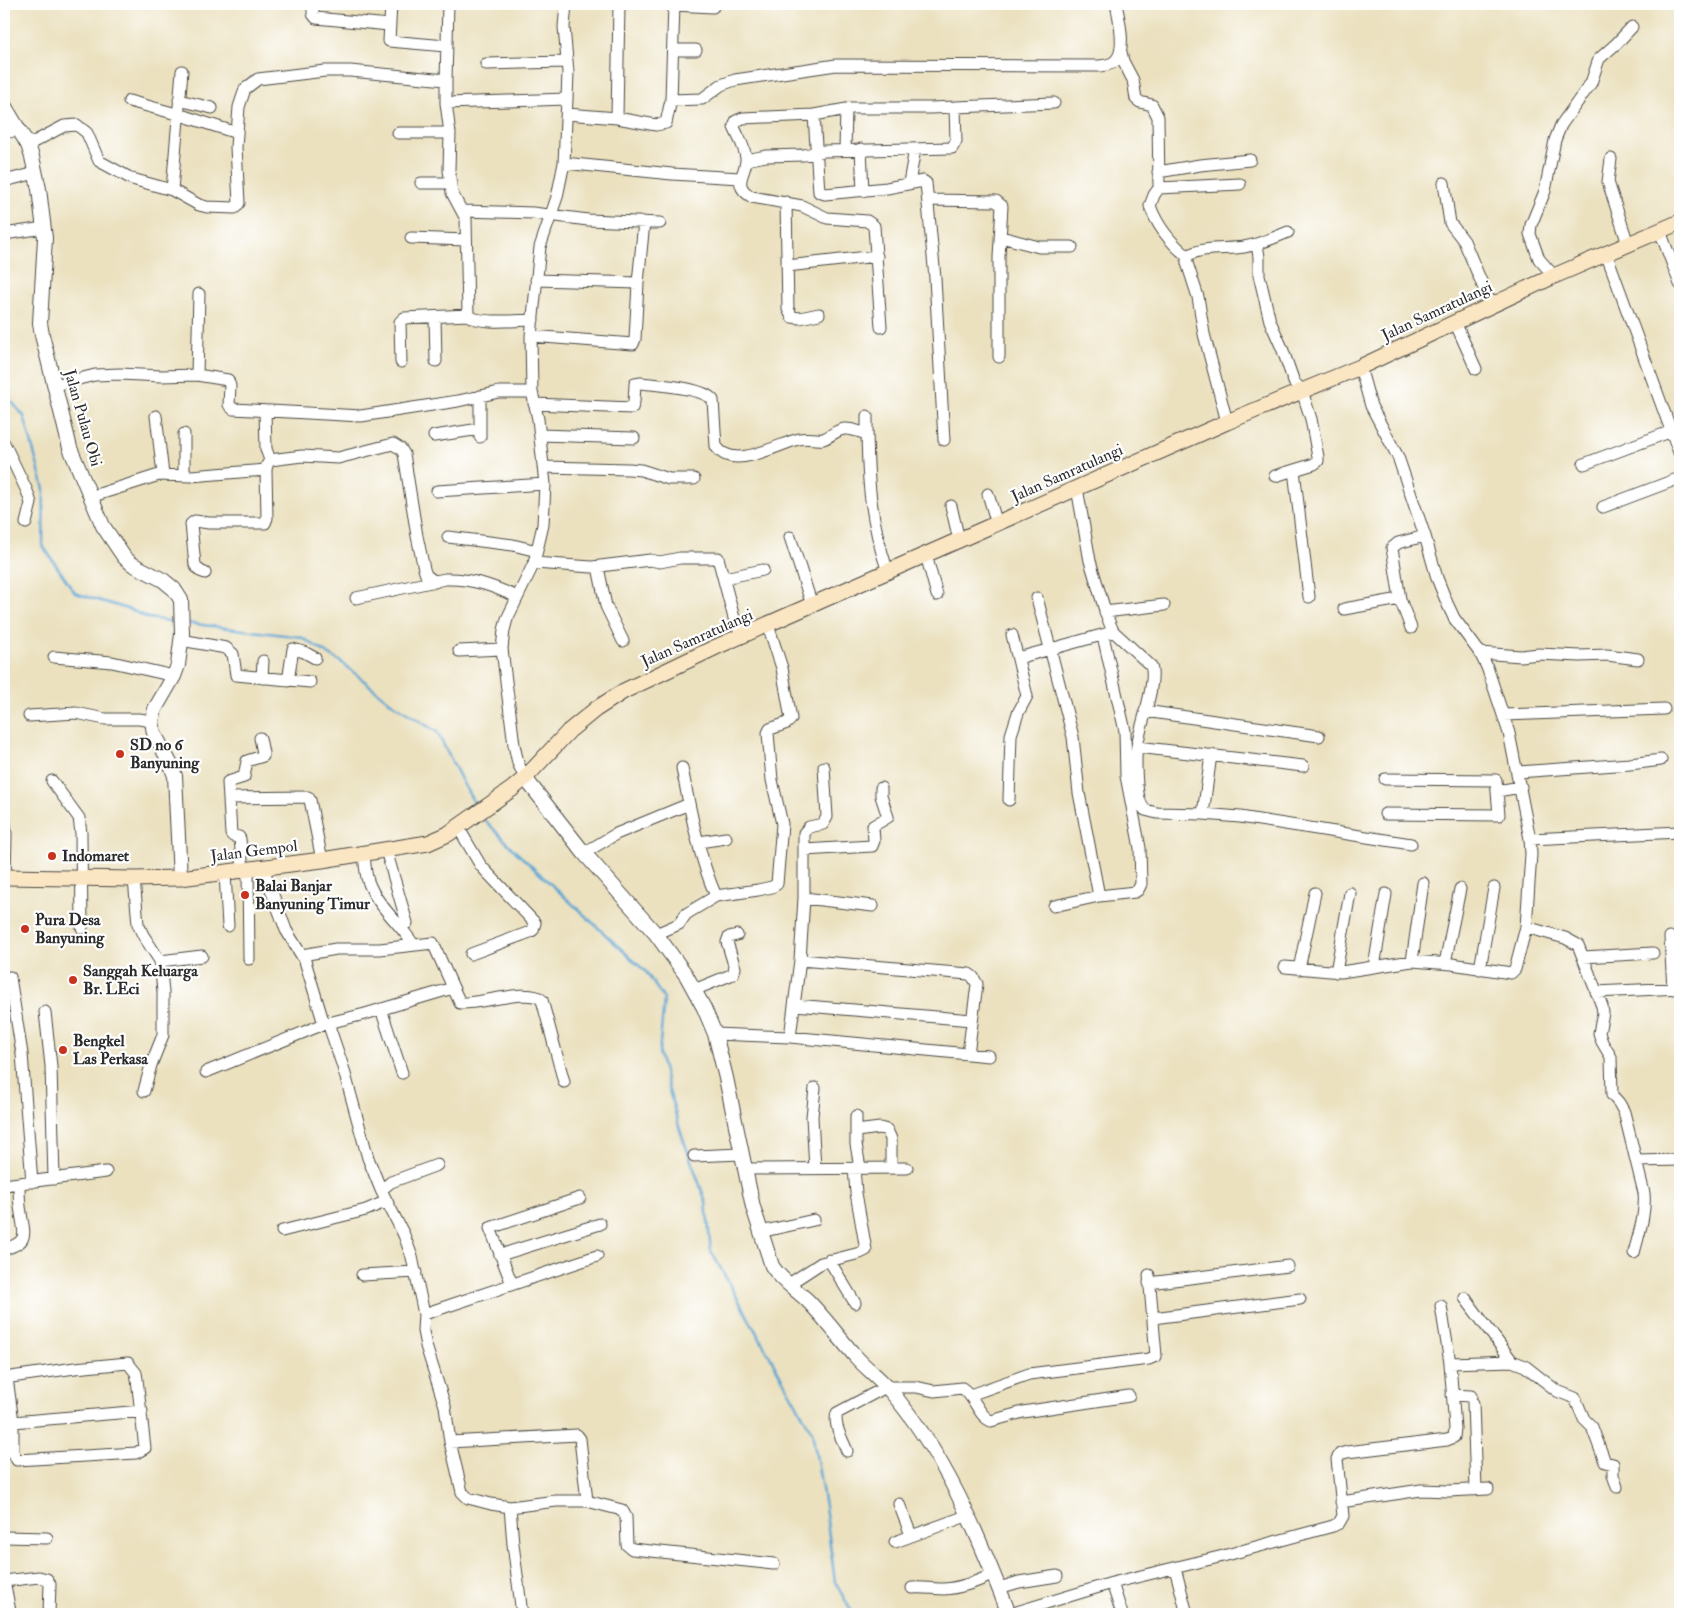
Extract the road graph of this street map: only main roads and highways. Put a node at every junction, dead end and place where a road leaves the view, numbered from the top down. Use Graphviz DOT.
graph roads {
  1 [pos="1680,222"];
  2 [pos="495,801"];
  3 [pos="4,877"];
  1 -- 2 [label="main road, Jalan Samratulangi"];
  2 -- 3 [label="main road, Jalan Gempol"];
}
